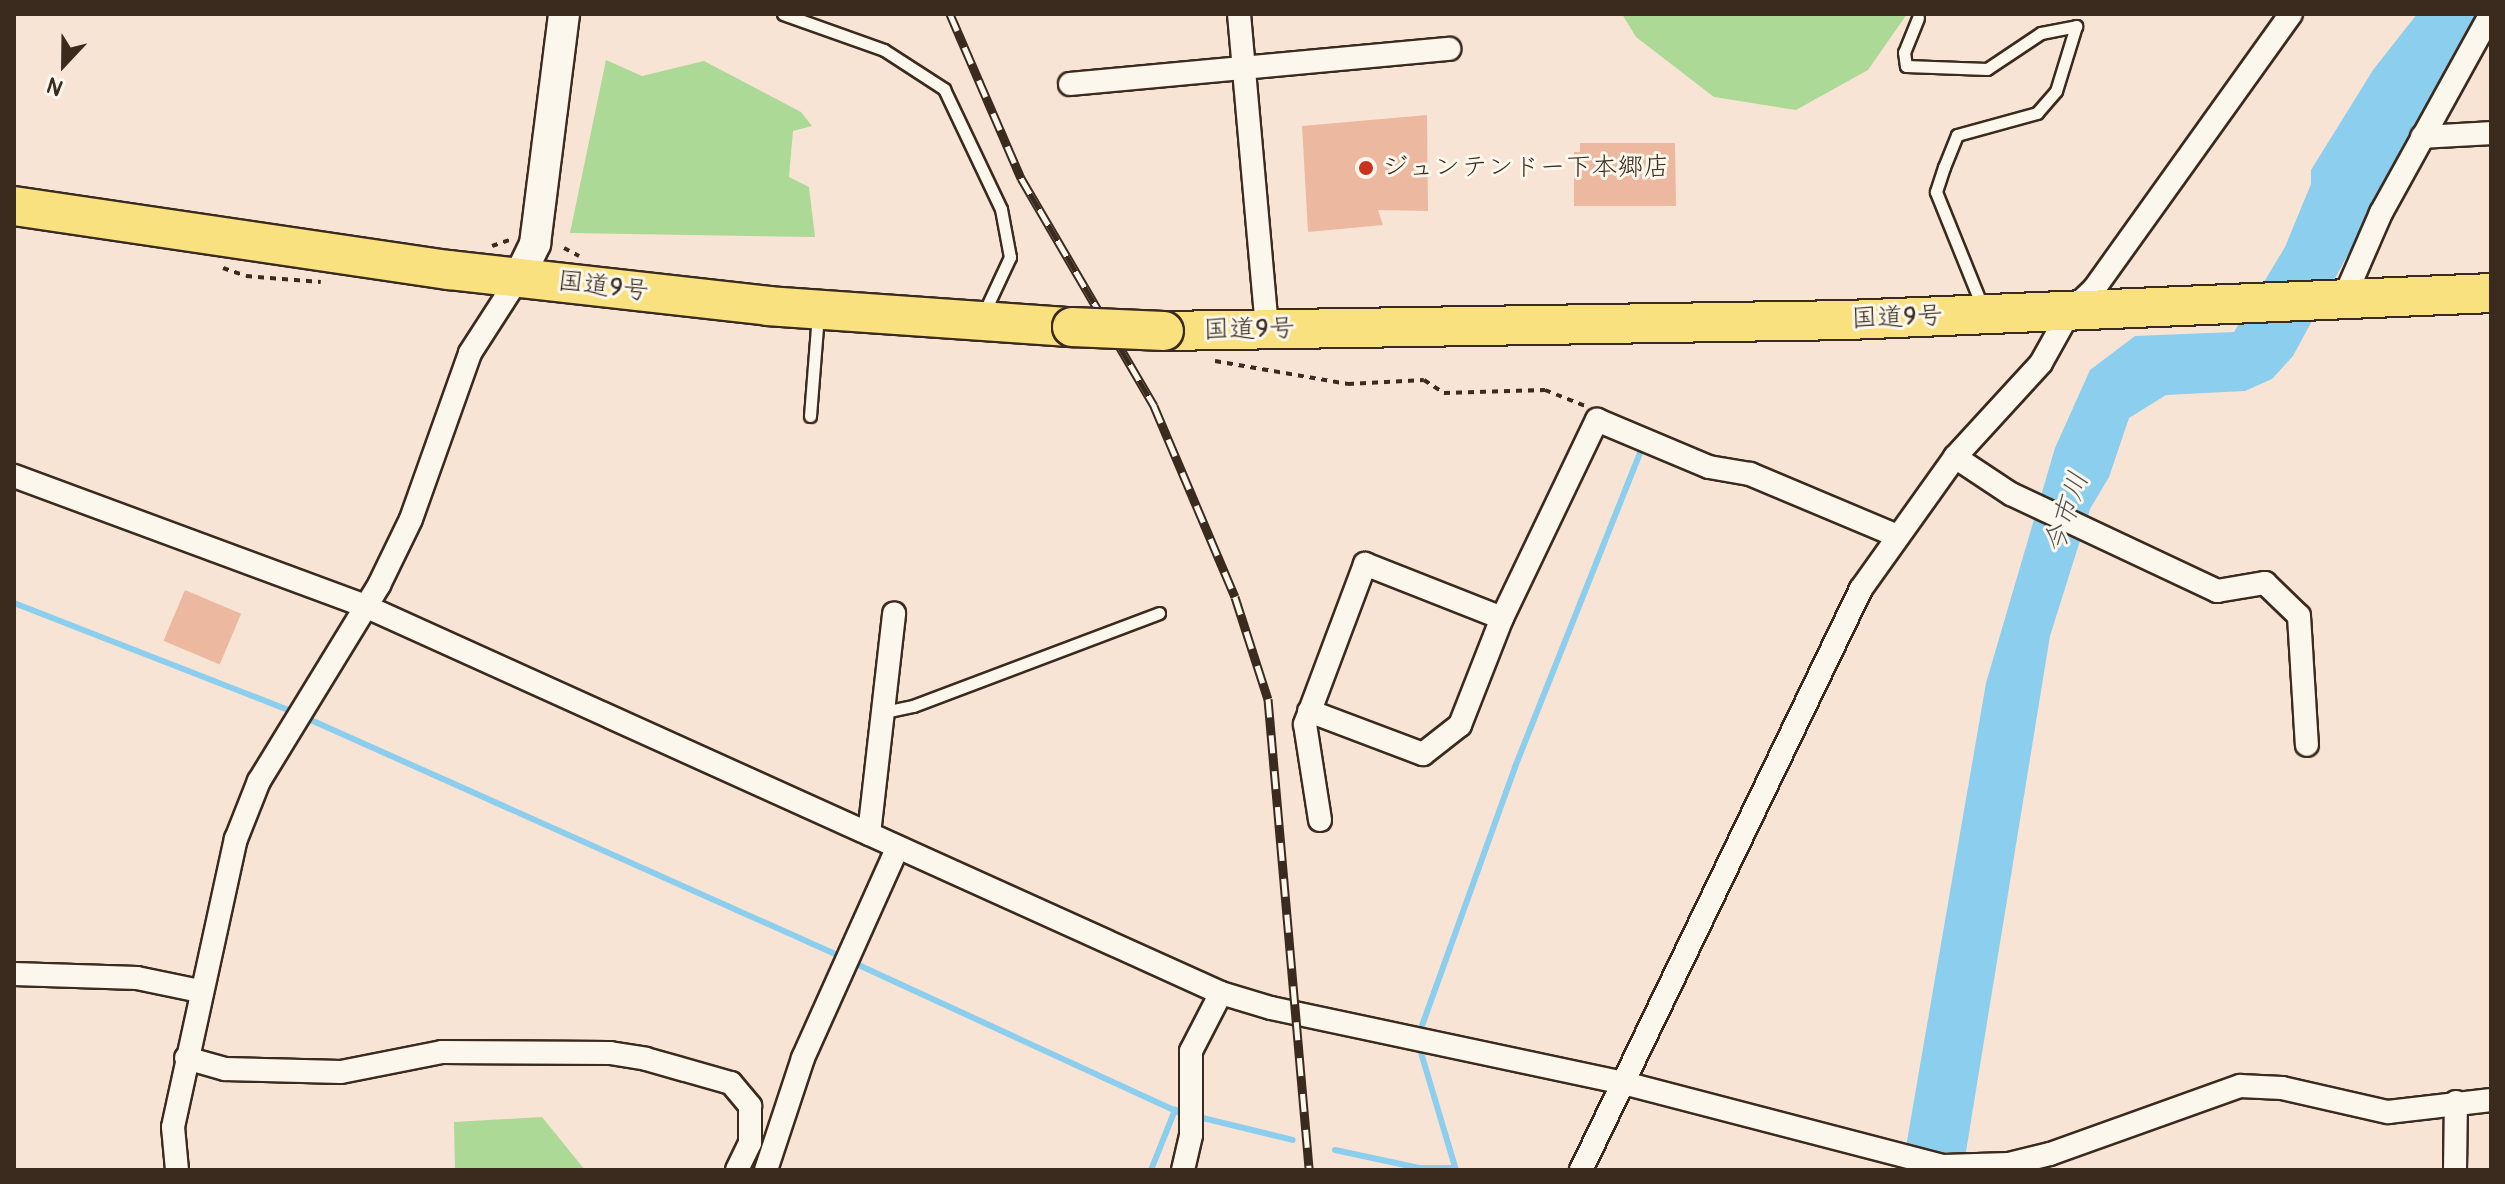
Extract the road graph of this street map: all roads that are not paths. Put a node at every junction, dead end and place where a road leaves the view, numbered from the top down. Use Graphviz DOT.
graph roads {
  1 [pos="783,14"];
  2 [pos="1239,14"];
  3 [pos="2291,14"];
  4 [pos="2491,14"];
  5 [pos="559,16"];
  6 [pos="1918,18"];
  7 [pos="1449,49"];
  8 [pos="1245,66"];
  9 [pos="1070,84"];
  10 [pos="2491,133"];
  11 [pos="2422,137"];
  12 [pos="14,206"];
  13 [pos="519,277"];
  14 [pos="2491,293"];
  15 [pos="2338,299"];
  16 [pos="819,310"];
  17 [pos="2069,313"];
  18 [pos="1990,316"];
  19 [pos="981,323"];
  20 [pos="1267,330"];
  21 [pos="810,416"];
  22 [pos="1955,457"];
  23 [pos="14,476"];
  24 [pos="1895,535"];
  25 [pos="365,606"];
  26 [pos="894,613"];
  27 [pos="1159,613"];
  28 [pos="1502,618"];
  29 [pos="1309,711"];
  30 [pos="884,712"];
  31 [pos="2307,745"];
  32 [pos="1320,820"];
  33 [pos="869,834"];
  34 [pos="898,847"];
  35 [pos="14,974"];
  36 [pos="200,991"];
  37 [pos="1221,993"];
  38 [pos="186,1058"];
  39 [pos="1620,1082"];
  40 [pos="2491,1100"];
  41 [pos="2456,1102"];
  42 [pos="1881,1151"];
  43 [pos="177,1170"];
  44 [pos="737,1170"];
  45 [pos="766,1170"];
  46 [pos="1183,1170"];
  47 [pos="1581,1170"];
  48 [pos="1864,1170"];
  49 [pos="2455,1170"];
  1 -- 19 [label="lane"];
  2 -- 8 [label="street"];
  3 -- 17 [label="street"];
  4 -- 11 [label="street"];
  5 -- 13 [label="street"];
  6 -- 18 [label="lane"];
  7 -- 8 [label="street"];
  8 -- 9 [label="street"];
  8 -- 20 [label="street"];
  10 -- 11 [label="street"];
  11 -- 15 [label="street"];
  12 -- 13 [label="highway, 国道9号"];
  13 -- 16 [label="highway, 国道9号"];
  13 -- 25 [label="street"];
  14 -- 15 [label="highway, 国道9号"];
  15 -- 17 [label="highway, 国道9号"];
  16 -- 19 [label="highway, 国道9号"];
  16 -- 21 [label="lane"];
  17 -- 18 [label="highway, 国道9号"];
  17 -- 22 [label="street"];
  18 -- 20 [label="highway, 国道9号"];
  19 -- 20 [label="highway, 国道9号, bridge"];
  22 -- 24 [label="street"];
  22 -- 31 [label="street"];
  23 -- 25 [label="street"];
  24 -- 28 [label="street"];
  24 -- 39 [label="street"];
  25 -- 33 [label="street"];
  25 -- 36 [label="street"];
  26 -- 30 [label="street"];
  27 -- 30 [label="lane"];
  28 -- 29 [label="street"];
  28 -- 29 [label="street"];
  29 -- 32 [label="street"];
  30 -- 33 [label="street"];
  33 -- 34 [label="street"];
  34 -- 37 [label="street"];
  34 -- 45 [label="street"];
  35 -- 36 [label="street"];
  36 -- 38 [label="street"];
  37 -- 39 [label="street"];
  37 -- 46 [label="street"];
  38 -- 43 [label="street"];
  38 -- 44 [label="street"];
  39 -- 42 [label="street"];
  39 -- 47 [label="street"];
  40 -- 41 [label="street"];
  41 -- 42 [label="street"];
  41 -- 49 [label="street"];
  42 -- 48 [label="street"];
}
